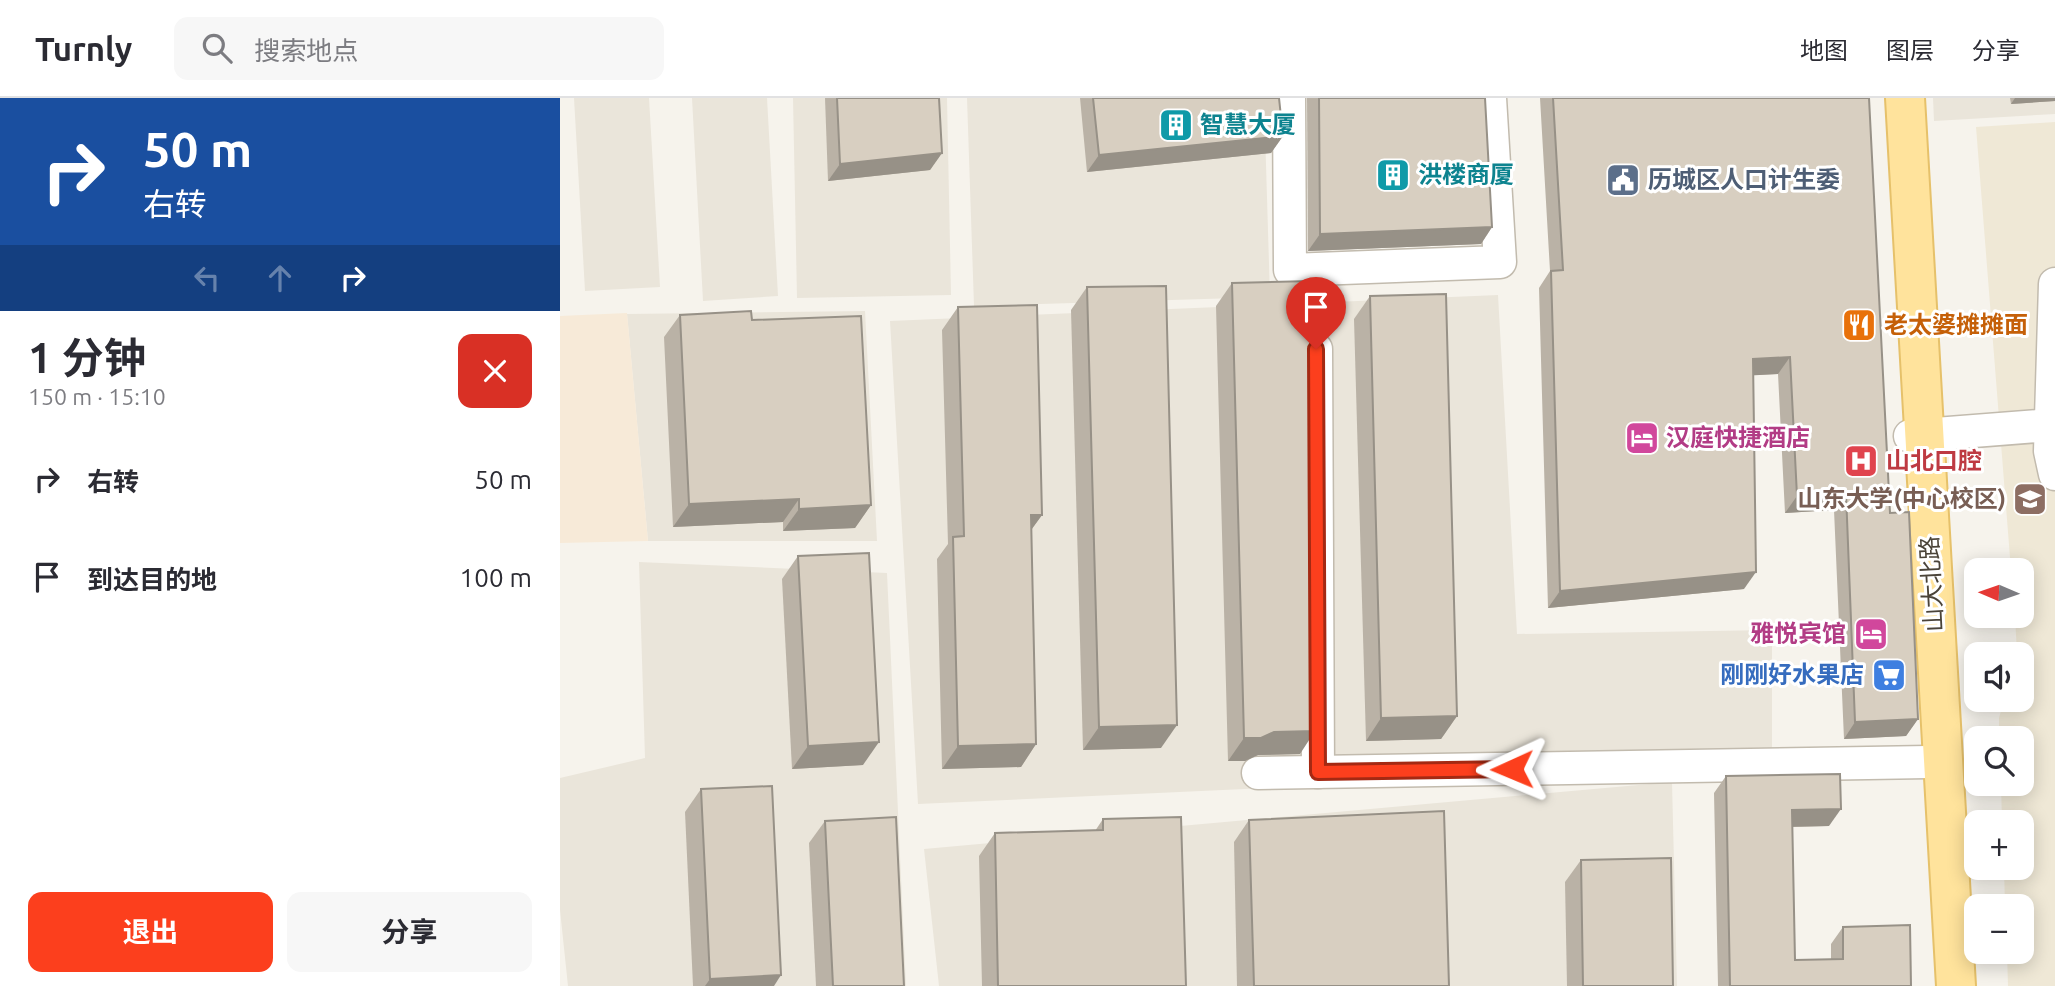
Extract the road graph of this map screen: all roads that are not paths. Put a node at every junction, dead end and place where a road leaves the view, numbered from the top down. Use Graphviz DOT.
graph roads {
  1 [pos="1289,98"];
  2 [pos="1490,98"];
  3 [pos="1890,98"];
  4 [pos="1905,98"];
  5 [pos="2055,284"];
  6 [pos="1316,349"];
  7 [pos="2051,425"];
  8 [pos="1916,435"];
  9 [pos="2055,474"];
  10 [pos="1928,762"];
  11 [pos="1318,772"];
  12 [pos="1258,773"];
  13 [pos="1941,986"];
  14 [pos="1956,986"];
  1 -- 2 [label="street"];
  3 -- 8 [label="main road, 山大北路"];
  4 -- 8 [label="main road, 山大北路"];
  5 -- 7 [label="street"];
  6 -- 11 [label="street"];
  7 -- 8 [label="street"];
  7 -- 9 [label="street"];
  8 -- 10 [label="main road, 山大北路"];
  8 -- 14 [label="main road, 山大北路"];
  10 -- 11 [label="street"];
  10 -- 13 [label="main road, 山大北路"];
  11 -- 12 [label="street"];
}
